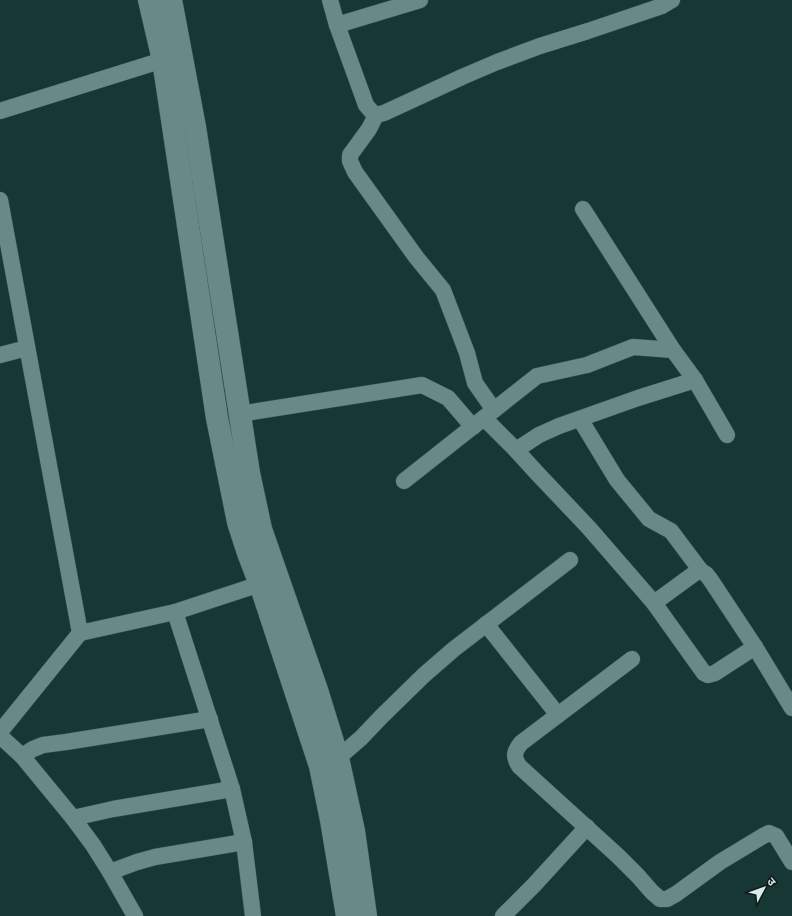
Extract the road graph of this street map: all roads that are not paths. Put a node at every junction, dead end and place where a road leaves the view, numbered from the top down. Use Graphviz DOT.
graph roads {
  1 [pos="148,0"];
  2 [pos="171,0"];
  3 [pos="330,0"];
  4 [pos="420,0"];
  5 [pos="672,0"];
  6 [pos="337,25"];
  7 [pos="163,60"];
  8 [pos="0,111"];
  9 [pos="376,115"];
  10 [pos="0,200"];
  11 [pos="583,209"];
  12 [pos="5,260"];
  13 [pos="27,348"];
  14 [pos="673,350"];
  15 [pos="0,354"];
  16 [pos="695,380"];
  17 [pos="240,414"];
  18 [pos="484,419"];
  19 [pos="580,420"];
  20 [pos="727,435"];
  21 [pos="516,450"];
  22 [pos="404,481"];
  23 [pos="570,560"];
  24 [pos="701,571"];
  25 [pos="260,584"];
  26 [pos="654,603"];
  27 [pos="175,612"];
  28 [pos="486,624"];
  29 [pos="80,633"];
  30 [pos="755,647"];
  31 [pos="632,659"];
  32 [pos="792,708"];
  33 [pos="558,715"];
  34 [pos="210,719"];
  35 [pos="0,732"];
  36 [pos="0,736"];
  37 [pos="22,756"];
  38 [pos="338,758"];
  39 [pos="232,789"];
  40 [pos="73,818"];
  41 [pos="587,827"];
  42 [pos="244,842"];
  43 [pos="792,862"];
  44 [pos="110,872"];
  45 [pos="134,916"];
  46 [pos="253,916"];
  47 [pos="347,916"];
  48 [pos="366,916"];
  49 [pos="503,916"];
  1 -- 7 [label="main road"];
  2 -- 17 [label="main road"];
  3 -- 6 [label="street"];
  4 -- 6 [label="street"];
  5 -- 9 [label="street"];
  6 -- 9 [label="street"];
  7 -- 8 [label="street"];
  7 -- 25 [label="main road"];
  9 -- 18 [label="street"];
  10 -- 12 [label="street"];
  11 -- 14 [label="street"];
  12 -- 13 [label="street"];
  13 -- 15 [label="street"];
  13 -- 29 [label="street"];
  14 -- 16 [label="street"];
  14 -- 18 [label="street"];
  16 -- 19 [label="street"];
  16 -- 20 [label="street"];
  17 -- 18 [label="street"];
  17 -- 38 [label="main road"];
  18 -- 21 [label="street"];
  18 -- 22 [label="street"];
  19 -- 21 [label="street"];
  19 -- 24 [label="street"];
  21 -- 26 [label="street"];
  23 -- 28 [label="street"];
  24 -- 26 [label="street"];
  24 -- 30 [label="street"];
  25 -- 27 [label="street"];
  25 -- 47 [label="main road"];
  26 -- 30 [label="street"];
  27 -- 29 [label="street"];
  27 -- 34 [label="street"];
  28 -- 33 [label="street"];
  28 -- 38 [label="street"];
  29 -- 35 [label="street"];
  30 -- 32 [label="street"];
  31 -- 33 [label="street"];
  33 -- 41 [label="street"];
  34 -- 37 [label="street"];
  34 -- 39 [label="street"];
  36 -- 37 [label="street"];
  37 -- 40 [label="street"];
  38 -- 48 [label="main road"];
  39 -- 40 [label="street"];
  39 -- 42 [label="street"];
  40 -- 44 [label="street"];
  41 -- 43 [label="street"];
  41 -- 49 [label="street"];
  42 -- 44 [label="street"];
  42 -- 46 [label="street"];
  44 -- 45 [label="street"];
}
